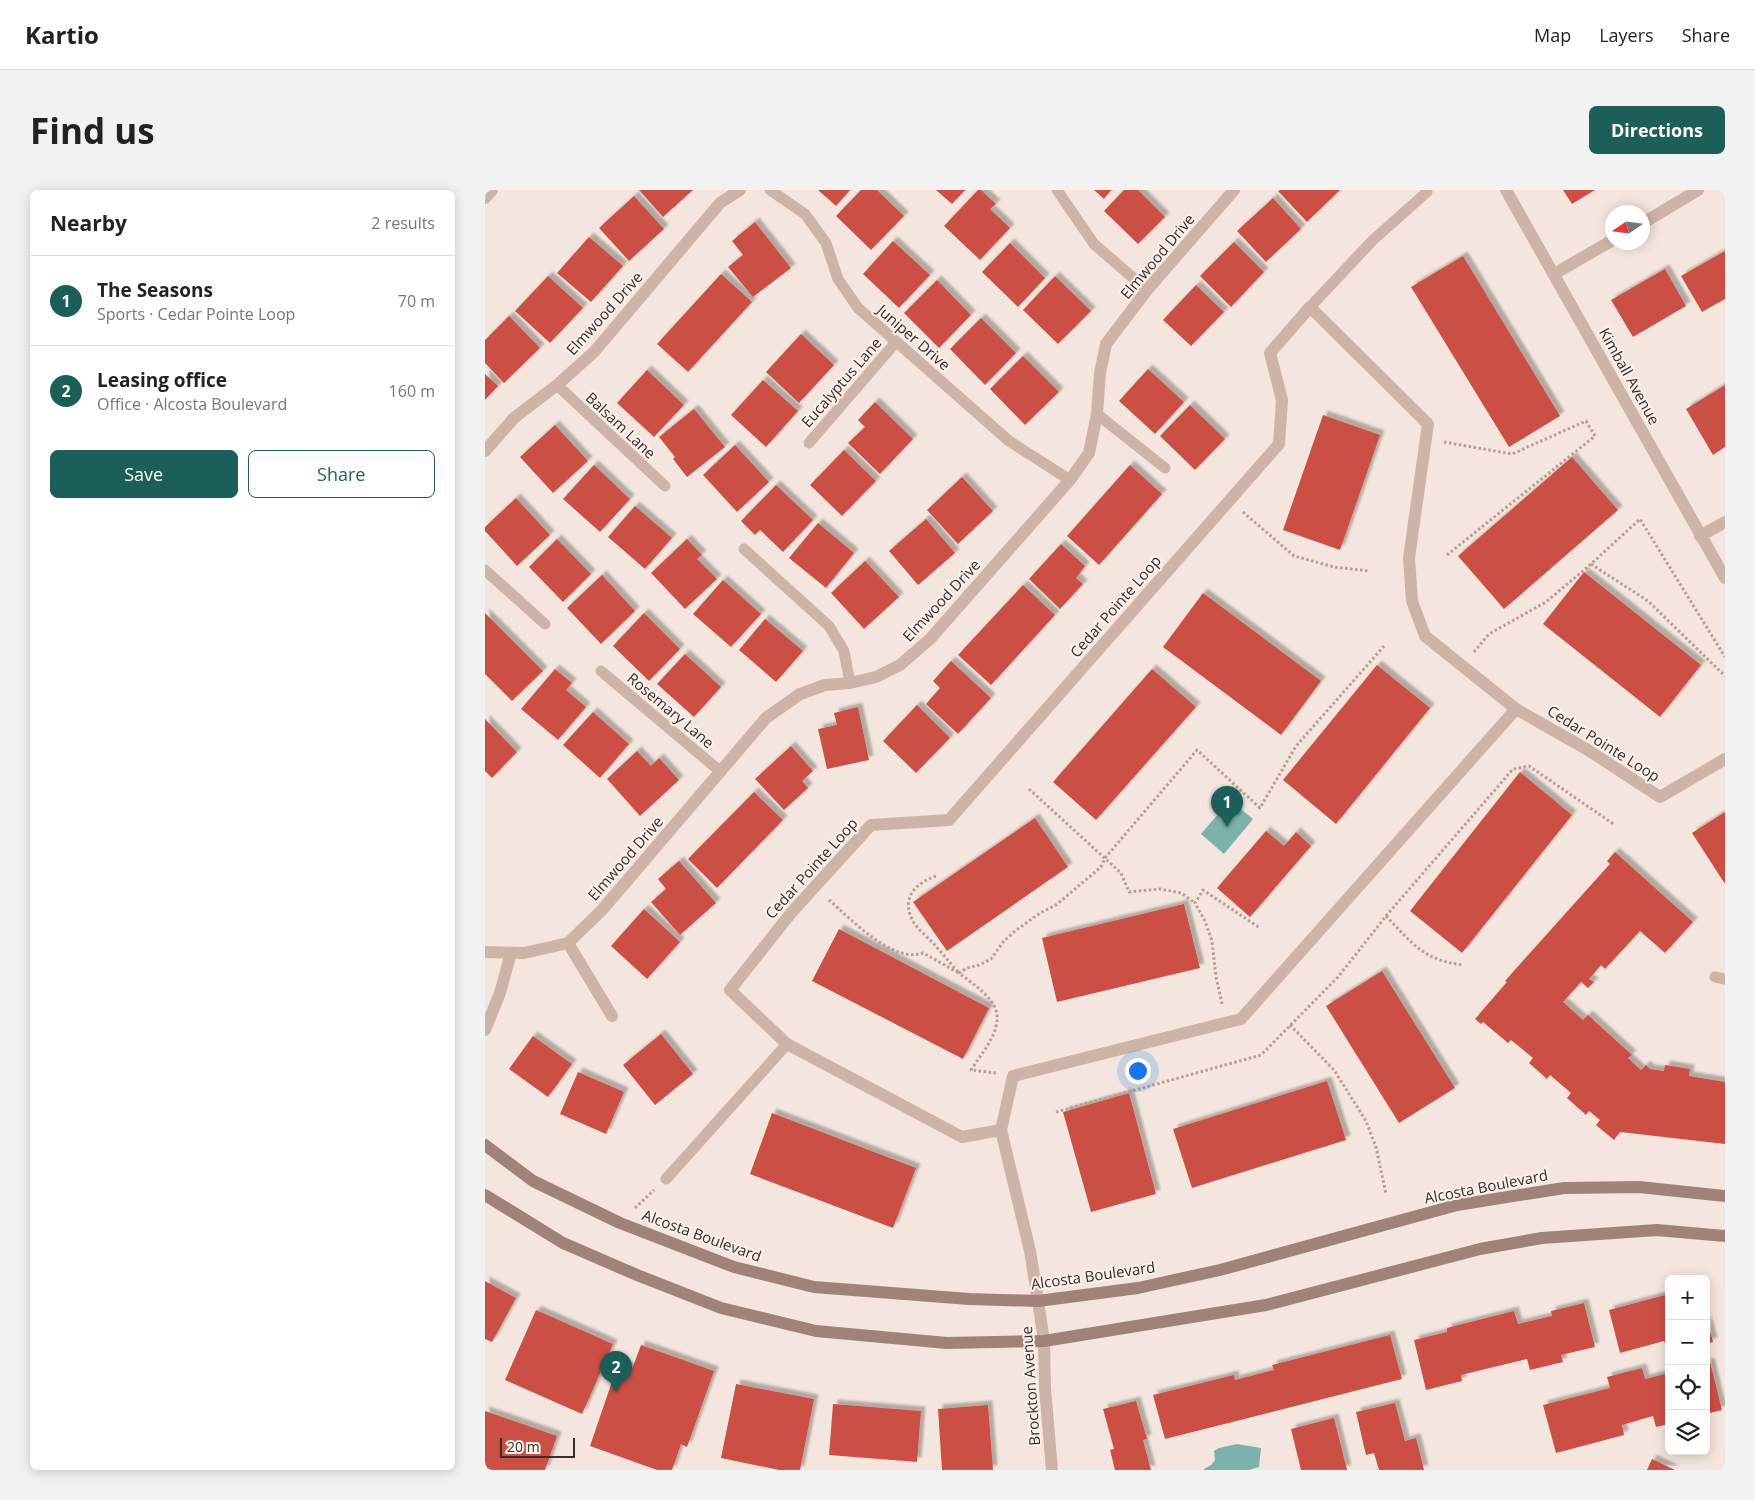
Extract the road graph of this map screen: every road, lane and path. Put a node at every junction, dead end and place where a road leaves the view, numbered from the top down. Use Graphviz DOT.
graph roads {
  1 [pos="492,190"];
  2 [pos="740,190"];
  3 [pos="770,190"];
  4 [pos="1057,190"];
  5 [pos="1234,190"];
  6 [pos="1506,190"];
  7 [pos="1698,190"];
  8 [pos="1427,192"];
  9 [pos="485,198"];
  10 [pos="1650,219"];
  11 [pos="1605,245"];
  12 [pos="1554,274"];
  13 [pos="1147,290"];
  14 [pos="1310,308"];
  15 [pos="896,342"];
  16 [pos="557,385"];
  17 [pos="1097,414"];
  18 [pos="1426,439"];
  19 [pos="809,443"];
  20 [pos="485,451"];
  21 [pos="1165,468"];
  22 [pos="1070,480"];
  23 [pos="665,486"];
  24 [pos="1230,500"];
  25 [pos="1725,522"];
  26 [pos="1700,536"];
  27 [pos="744,549"];
  28 [pos="1447,555"];
  29 [pos="1591,564"];
  30 [pos="485,570"];
  31 [pos="1369,571"];
  32 [pos="1725,578"];
  33 [pos="545,624"];
  34 [pos="1385,645"];
  35 [pos="1725,657"];
  36 [pos="1462,666"];
  37 [pos="601,671"];
  38 [pos="1725,676"];
  39 [pos="850,683"];
  40 [pos="1516,710"];
  41 [pos="1725,759"];
  42 [pos="721,772"];
  43 [pos="1029,789"];
  44 [pos="1615,825"];
  45 [pos="1105,858"];
  46 [pos="936,876"];
  47 [pos="814,888"];
  48 [pos="1195,903"];
  49 [pos="1386,916"];
  50 [pos="1260,928"];
  51 [pos="568,943"];
  52 [pos="485,952"];
  53 [pos="511,953"];
  54 [pos="1464,966"];
  55 [pos="959,973"];
  56 [pos="612,1016"];
  57 [pos="1227,1023"];
  58 [pos="1290,1025"];
  59 [pos="485,1030"];
  60 [pos="787,1044"];
  61 [pos="1013,1076"];
  62 [pos="1056,1112"];
  63 [pos="1001,1130"];
  64 [pos="485,1145"];
  65 [pos="666,1179"];
  66 [pos="1386,1194"];
  67 [pos="485,1195"];
  68 [pos="1725,1196"];
  69 [pos="620,1223"];
  70 [pos="1725,1236"];
  71 [pos="1038,1300"];
  72 [pos="1044,1341"];
  73 [pos="1052,1470"];
  1 -- 9 [label="street"];
  2 -- 16 [label="street, Elmwood Drive"];
  3 -- 15 [label="lane, Juniper Drive"];
  4 -- 13 [label="lane"];
  5 -- 13 [label="street, Elmwood Drive"];
  6 -- 12 [label="street, Kimball Avenue"];
  7 -- 10 [label="street"];
  8 -- 14 [label="lane"];
  11 -- 12 [label="street"];
  12 -- 26 [label="street, Kimball Avenue"];
  13 -- 17 [label="street, Elmwood Drive"];
  14 -- 18 [label="street, Cedar Pointe Loop"];
  14 -- 24 [label="street, Cedar Pointe Loop"];
  15 -- 19 [label="lane, Eucalyptus Lane"];
  15 -- 22 [label="lane, Juniper Drive"];
  16 -- 20 [label="street, Elmwood Drive"];
  16 -- 23 [label="lane, Balsam Lane"];
  17 -- 21 [label="lane"];
  17 -- 22 [label="street, Elmwood Drive"];
  18 -- 28 [label="path"];
  18 -- 36 [label="street, Cedar Pointe Loop"];
  22 -- 39 [label="street, Elmwood Drive"];
  24 -- 31 [label="path"];
  24 -- 47 [label="street, Cedar Pointe Loop"];
  25 -- 26 [label="street"];
  26 -- 32 [label="street, Kimball Avenue"];
  27 -- 39 [label="lane"];
  29 -- 35 [label="path"];
  29 -- 36 [label="path"];
  29 -- 38 [label="path"];
  30 -- 33 [label="lane"];
  34 -- 45 [label="path"];
  36 -- 40 [label="street, Cedar Pointe Loop"];
  37 -- 42 [label="lane, Rosemary Lane"];
  39 -- 42 [label="street, Elmwood Drive"];
  40 -- 41 [label="street, Cedar Pointe Loop"];
  40 -- 57 [label="street"];
  42 -- 51 [label="street, Elmwood Drive"];
  43 -- 45 [label="path"];
  44 -- 49 [label="path"];
  45 -- 48 [label="path"];
  45 -- 55 [label="path"];
  46 -- 55 [label="path"];
  47 -- 55 [label="path"];
  47 -- 60 [label="street, Cedar Pointe Loop"];
  48 -- 50 [label="path"];
  48 -- 57 [label="path"];
  49 -- 54 [label="path"];
  49 -- 58 [label="path"];
  51 -- 53 [label="street"];
  51 -- 56 [label="street"];
  52 -- 53 [label="street"];
  53 -- 59 [label="street"];
  55 -- 61 [label="path"];
  57 -- 61 [label="street"];
  58 -- 62 [label="path"];
  58 -- 66 [label="path"];
  60 -- 63 [label="street, Cedar Pointe Loop"];
  60 -- 65 [label="lane"];
  61 -- 63 [label="street"];
  63 -- 71 [label="street"];
  64 -- 69 [label="main road, Alcosta Boulevard"];
  65 -- 69 [label="path"];
  67 -- 72 [label="main road"];
  68 -- 71 [label="main road, Alcosta Boulevard"];
  69 -- 71 [label="main road, Alcosta Boulevard"];
  70 -- 72 [label="main road"];
  71 -- 72 [label="street, Brockton Avenue"];
  72 -- 73 [label="street, Brockton Avenue"];
}
